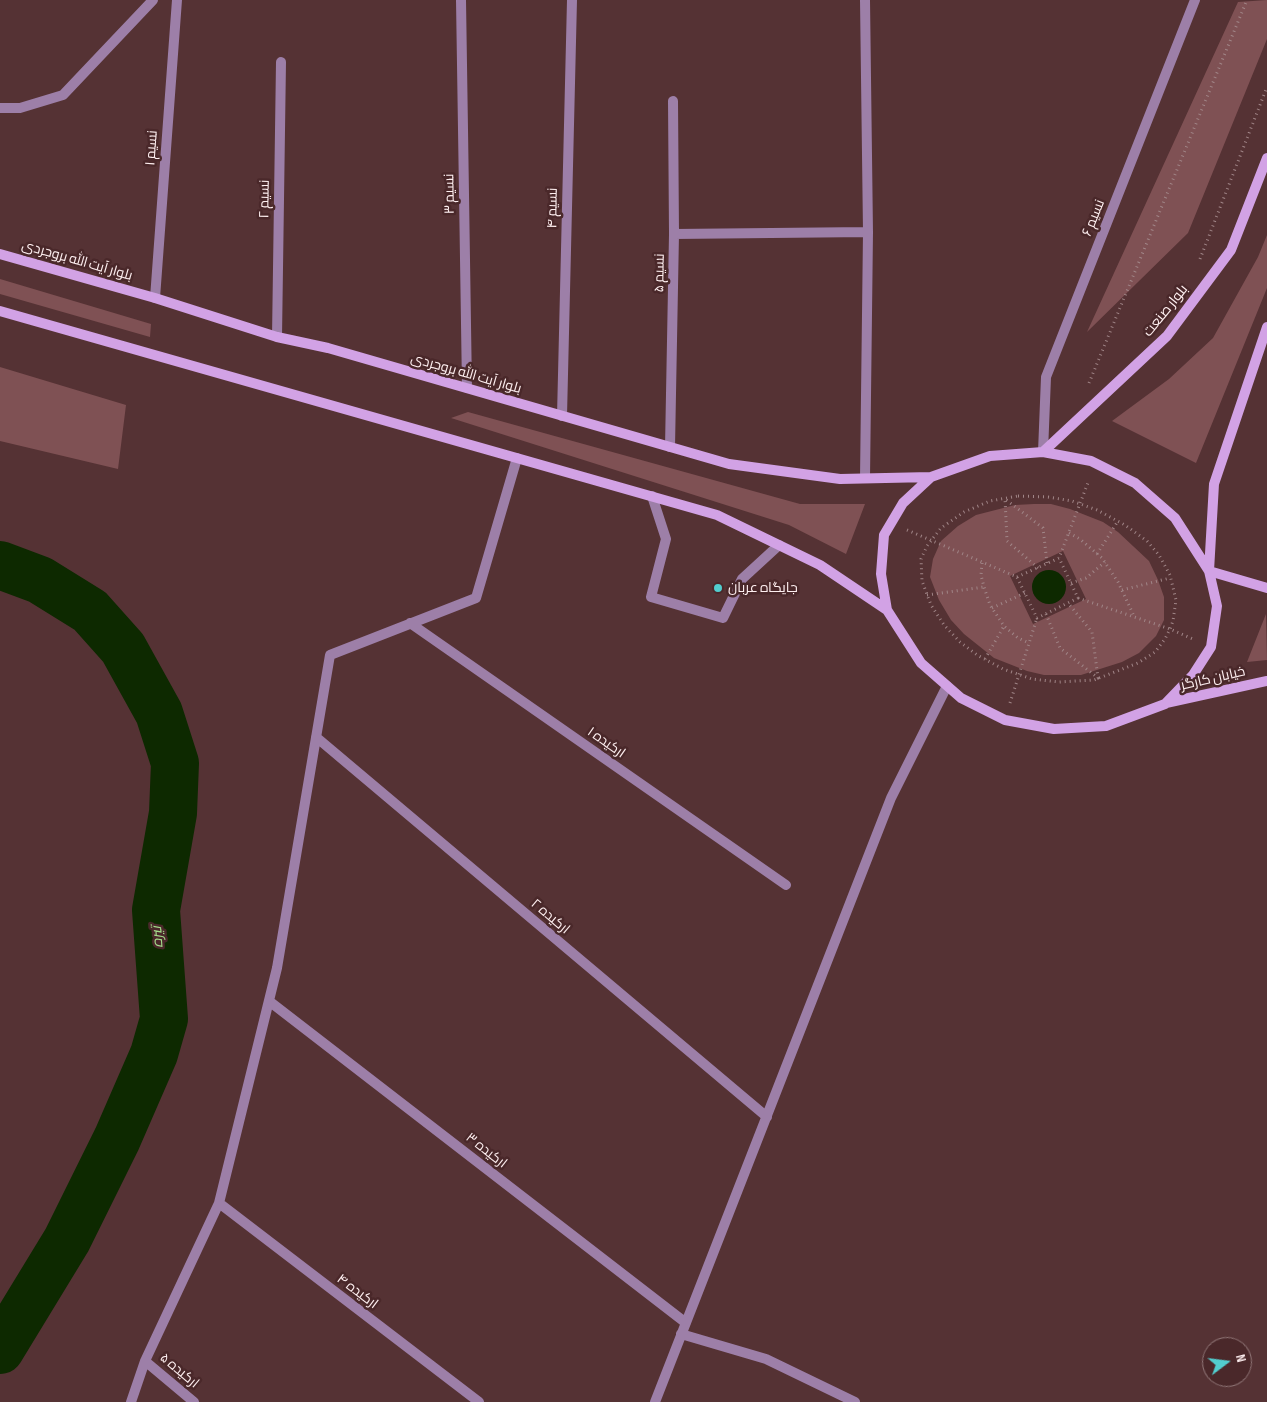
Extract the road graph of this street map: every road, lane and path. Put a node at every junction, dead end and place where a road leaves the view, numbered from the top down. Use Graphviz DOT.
graph roads {
  1 [pos="153,0"];
  2 [pos="177,0"];
  3 [pos="461,0"];
  4 [pos="572,0"];
  5 [pos="865,0"];
  6 [pos="1195,0"];
  7 [pos="1247,0"];
  8 [pos="281,62"];
  9 [pos="1267,87"];
  10 [pos="673,101"];
  11 [pos="0,108"];
  12 [pos="1267,158"];
  13 [pos="868,232"];
  14 [pos="674,234"];
  15 [pos="0,254"];
  16 [pos="1198,263"];
  17 [pos="155,298"];
  18 [pos="0,311"];
  19 [pos="1267,327"];
  20 [pos="277,337"];
  21 [pos="1095,381"];
  22 [pos="467,388"];
  23 [pos="562,416"];
  24 [pos="670,447"];
  25 [pos="1043,452"];
  26 [pos="517,458"];
  27 [pos="1096,464"];
  28 [pos="931,477"];
  29 [pos="865,478"];
  30 [pos="652,496"];
  31 [pos="1005,498"];
  32 [pos="1080,504"];
  33 [pos="1118,521"];
  34 [pos="891,523"];
  35 [pos="1068,533"];
  36 [pos="930,541"];
  37 [pos="779,545"];
  38 [pos="1098,554"];
  39 [pos="1059,558"];
  40 [pos="982,562"];
  41 [pos="1105,562"];
  42 [pos="1047,563"];
  43 [pos="1038,568"];
  44 [pos="1209,571"];
  45 [pos="1018,577"];
  46 [pos="1170,578"];
  47 [pos="1070,583"];
  48 [pos="984,587"];
  49 [pos="1267,588"];
  50 [pos="1122,590"];
  51 [pos="1025,593"];
  52 [pos="927,595"];
  53 [pos="1078,598"];
  54 [pos="1068,602"];
  55 [pos="992,608"];
  56 [pos="887,610"];
  57 [pos="1046,614"];
  58 [pos="1134,617"];
  59 [pos="1038,618"];
  60 [pos="410,623"];
  61 [pos="1004,626"];
  62 [pos="1170,629"];
  63 [pos="1029,643"];
  64 [pos="1212,647"];
  65 [pos="985,659"];
  66 [pos="1018,674"];
  67 [pos="1098,678"];
  68 [pos="1267,681"];
  69 [pos="947,686"];
  70 [pos="1165,704"];
  71 [pos="1005,720"];
  72 [pos="316,737"];
  73 [pos="786,885"];
  74 [pos="269,1001"];
  75 [pos="767,1117"];
  76 [pos="219,1203"];
  77 [pos="686,1322"];
  78 [pos="682,1334"];
  79 [pos="145,1361"];
  80 [pos="131,1402"];
  81 [pos="194,1402"];
  82 [pos="479,1402"];
  83 [pos="654,1402"];
  84 [pos="855,1402"];
  1 -- 11 [label="street"];
  2 -- 17 [label="street, نسیم ۱"];
  3 -- 22 [label="street, نسیم ۳"];
  4 -- 23 [label="street, نسیم ۴"];
  5 -- 13 [label="street"];
  6 -- 25 [label="street, نسیم ۶"];
  7 -- 21 [label="path"];
  8 -- 20 [label="street, نسیم ۲"];
  9 -- 16 [label="path"];
  10 -- 14 [label="street, نسیم ۵"];
  12 -- 25 [label="main road, بلوار صنعت"];
  13 -- 14 [label="street"];
  13 -- 29 [label="street"];
  14 -- 24 [label="street, نسیم ۵"];
  15 -- 17 [label="main road, بلوار آیت الله بروجردی"];
  17 -- 20 [label="main road, بلوار آیت الله بروجردی"];
  18 -- 26 [label="main road"];
  19 -- 44 [label="main road"];
  20 -- 22 [label="main road, بلوار آیت الله بروجردی"];
  22 -- 23 [label="main road, بلوار آیت الله بروجردی"];
  23 -- 24 [label="main road, بلوار آیت الله بروجردی"];
  24 -- 29 [label="main road, بلوار آیت الله بروجردی"];
  25 -- 27 [label="main road"];
  25 -- 28 [label="main road"];
  26 -- 30 [label="main road"];
  26 -- 60 [label="street"];
  27 -- 32 [label="path"];
  27 -- 44 [label="main road"];
  28 -- 29 [label="main road, بلوار آیت الله بروجردی"];
  28 -- 34 [label="main road"];
  30 -- 37 [label="main road"];
  30 -- 37 [label="street"];
  31 -- 32 [label="path"];
  31 -- 36 [label="path"];
  31 -- 42 [label="path"];
  31 -- 43 [label="path"];
  32 -- 33 [label="path"];
  32 -- 35 [label="path"];
  33 -- 38 [label="path"];
  33 -- 46 [label="path"];
  34 -- 36 [label="path"];
  34 -- 56 [label="main road"];
  35 -- 38 [label="path"];
  35 -- 39 [label="path"];
  36 -- 40 [label="path"];
  36 -- 52 [label="path"];
  37 -- 56 [label="main road"];
  38 -- 41 [label="path"];
  39 -- 42 [label="path"];
  39 -- 47 [label="path"];
  40 -- 45 [label="path"];
  40 -- 48 [label="path"];
  41 -- 47 [label="path"];
  41 -- 50 [label="path"];
  42 -- 43 [label="path"];
  43 -- 45 [label="path"];
  44 -- 49 [label="main road"];
  44 -- 64 [label="main road"];
  45 -- 51 [label="path"];
  46 -- 50 [label="path"];
  46 -- 62 [label="path"];
  47 -- 53 [label="path"];
  48 -- 52 [label="path"];
  48 -- 55 [label="path"];
  50 -- 58 [label="path"];
  51 -- 55 [label="path"];
  51 -- 59 [label="path"];
  52 -- 65 [label="path"];
  53 -- 54 [label="path"];
  53 -- 58 [label="path"];
  54 -- 57 [label="path"];
  54 -- 67 [label="path"];
  55 -- 61 [label="path"];
  56 -- 69 [label="main road, خیابان کارگر"];
  57 -- 59 [label="path"];
  57 -- 67 [label="path"];
  58 -- 62 [label="path"];
  59 -- 63 [label="path"];
  60 -- 72 [label="street"];
  60 -- 73 [label="street, ارکیده ۱"];
  61 -- 63 [label="path"];
  61 -- 65 [label="path"];
  62 -- 64 [label="path"];
  62 -- 67 [label="path"];
  63 -- 66 [label="path"];
  64 -- 70 [label="main road"];
  65 -- 66 [label="path"];
  66 -- 67 [label="path"];
  66 -- 71 [label="path"];
  68 -- 70 [label="main road, خیابان کارگر"];
  69 -- 71 [label="main road, خیابان کارگر"];
  69 -- 75 [label="street"];
  70 -- 71 [label="main road, خیابان کارگر"];
  72 -- 74 [label="street"];
  72 -- 75 [label="street, ارکیده ۲"];
  74 -- 76 [label="street"];
  74 -- 77 [label="street, ارکیده ۳"];
  75 -- 77 [label="street"];
  76 -- 79 [label="street"];
  76 -- 82 [label="street, ارکیده ۴"];
  77 -- 78 [label="street"];
  78 -- 83 [label="street"];
  78 -- 84 [label="street"];
  79 -- 80 [label="street"];
  79 -- 81 [label="street, ارکیده ۵"];
}
